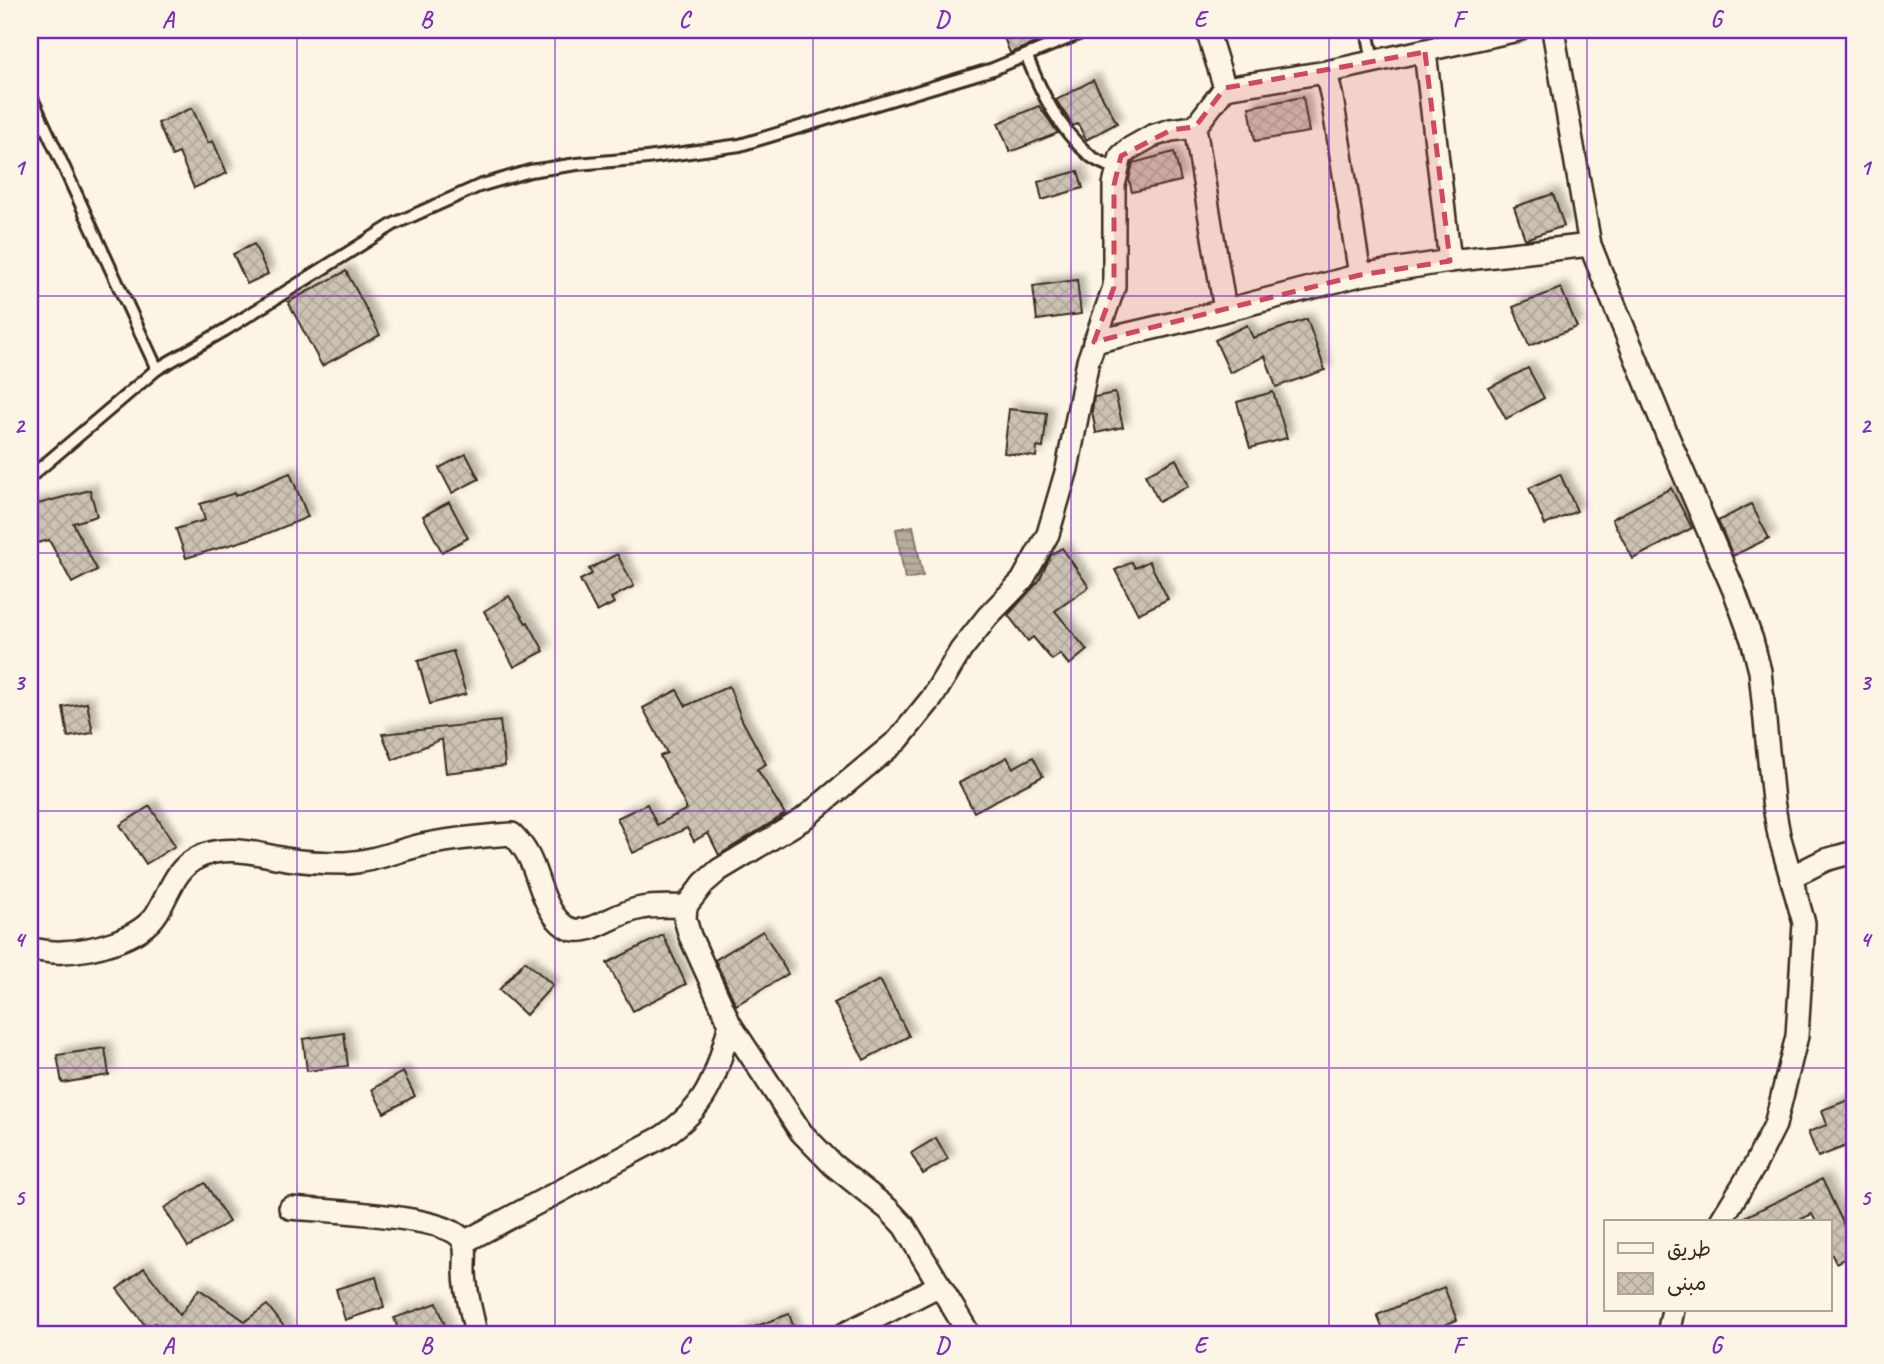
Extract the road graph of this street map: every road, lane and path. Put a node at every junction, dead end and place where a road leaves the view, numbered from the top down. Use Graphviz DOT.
graph roads {
  1 [pos="1088,30"];
  2 [pos="1207,30"];
  3 [pos="1367,30"];
  4 [pos="1518,30"];
  5 [pos="1553,30"];
  6 [pos="1425,52"];
  7 [pos="1027,57"];
  8 [pos="1373,61"];
  9 [pos="1326,72"];
  10 [pos="1226,88"];
  11 [pos="30,93"];
  12 [pos="1195,127"];
  13 [pos="1117,169"];
  14 [pos="1590,245"];
  15 [pos="1450,261"];
  16 [pos="1360,275"];
  17 [pos="1225,310"];
  18 [pos="1094,342"];
  19 [pos="157,369"];
  20 [pos="30,477"];
  21 [pos="1854,852"];
  22 [pos="1791,877"];
  23 [pos="686,906"];
  24 [pos="30,949"];
  25 [pos="730,1024"];
  26 [pos="290,1208"];
  27 [pos="1721,1220"];
  28 [pos="464,1242"];
  29 [pos="940,1285"];
  30 [pos="1673,1312"];
  31 [pos="476,1334"];
  32 [pos="844,1334"];
  33 [pos="969,1334"];
  34 [pos="1668,1334"];
  1 -- 7 [label="lane"];
  2 -- 10 [label="street"];
  3 -- 8 [label="lane"];
  4 -- 6 [label="street"];
  5 -- 14 [label="street"];
  6 -- 8 [label="street"];
  6 -- 15 [label="street"];
  7 -- 13 [label="lane"];
  7 -- 19 [label="lane"];
  8 -- 9 [label="street"];
  9 -- 10 [label="street"];
  9 -- 16 [label="street"];
  10 -- 12 [label="street"];
  11 -- 19 [label="lane"];
  12 -- 13 [label="street"];
  12 -- 17 [label="street"];
  13 -- 18 [label="street"];
  14 -- 15 [label="street"];
  14 -- 22 [label="street"];
  15 -- 16 [label="street"];
  16 -- 17 [label="street"];
  17 -- 18 [label="street"];
  18 -- 23 [label="street"];
  19 -- 20 [label="lane"];
  21 -- 22 [label="street"];
  22 -- 27 [label="street"];
  23 -- 24 [label="street"];
  23 -- 25 [label="street"];
  25 -- 28 [label="street"];
  25 -- 29 [label="street"];
  26 -- 28 [label="street"];
  28 -- 31 [label="street"];
  29 -- 32 [label="street"];
  29 -- 33 [label="street"];
  30 -- 34 [label="street"];
}
